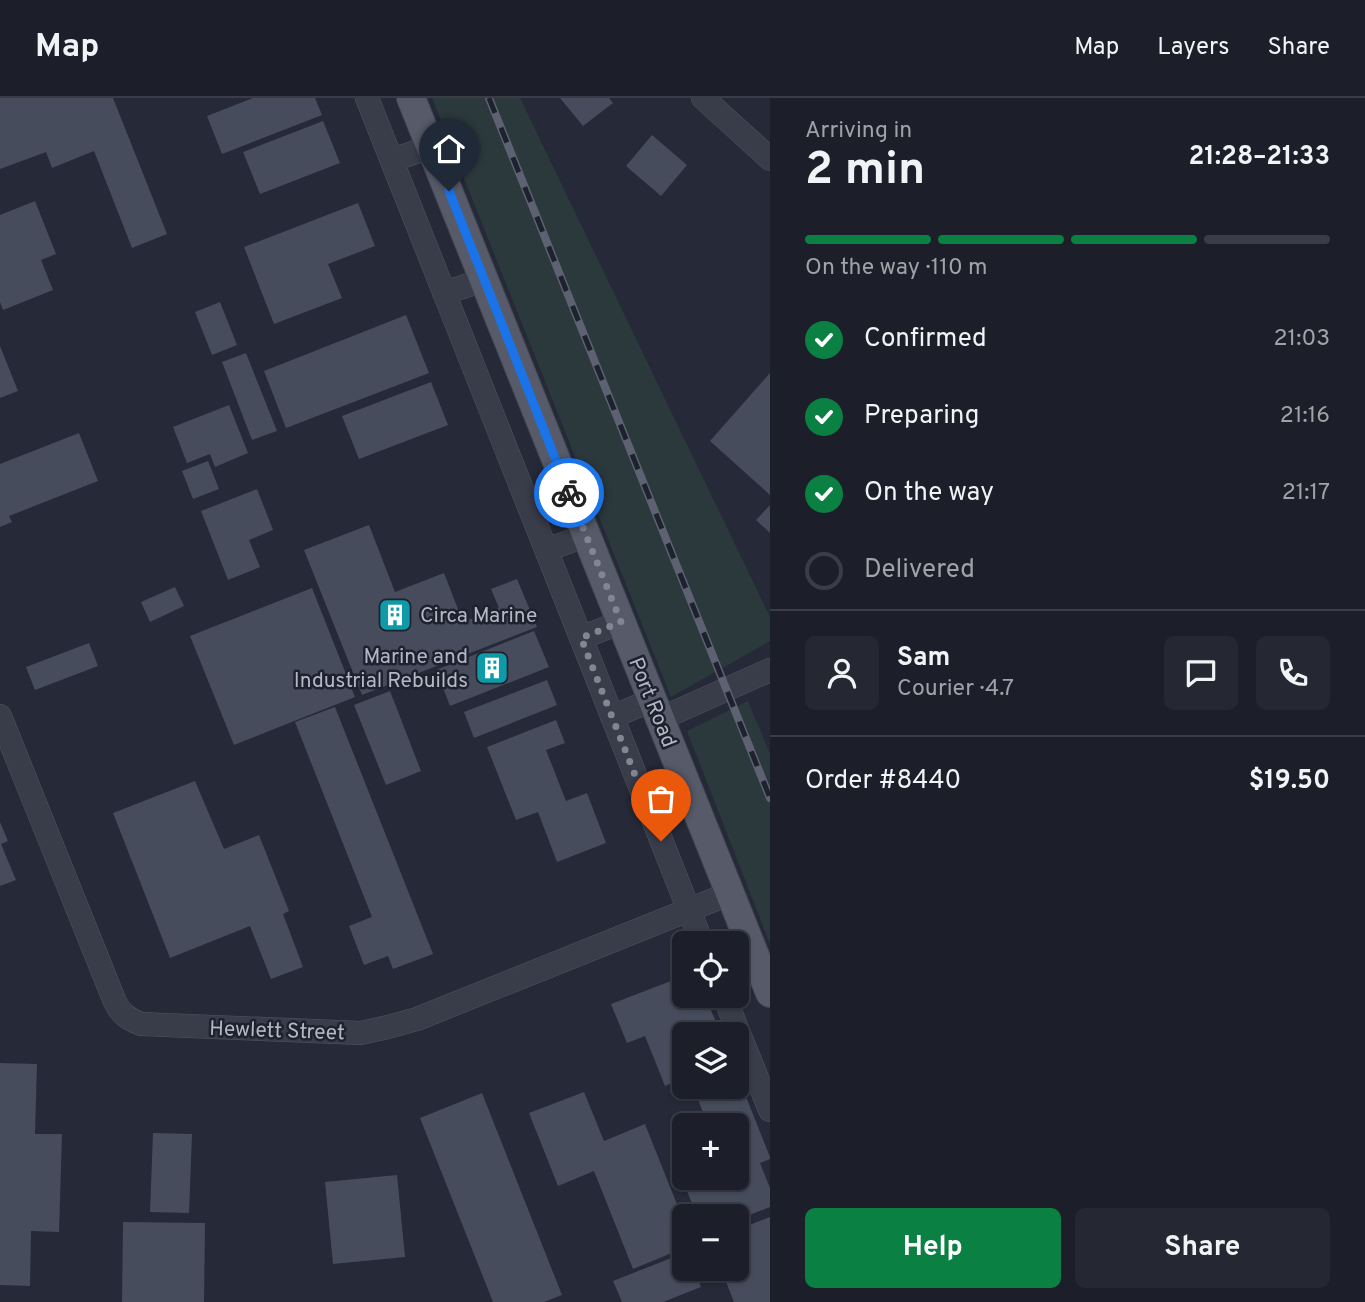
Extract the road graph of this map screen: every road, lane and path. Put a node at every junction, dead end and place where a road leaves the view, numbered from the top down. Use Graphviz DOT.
graph roads {
  1 [pos="367,98"];
  2 [pos="411,98"];
  3 [pos="703,98"];
  4 [pos="431,147"];
  5 [pos="770,159"];
  6 [pos="392,160"];
  7 [pos="484,279"];
  8 [pos="444,293"];
  9 [pos="586,536"];
  10 [pos="546,550"];
  11 [pos="621,622"];
  12 [pos="581,638"];
  13 [pos="770,670"];
  14 [pos="656,709"];
  15 [pos="0,716"];
  16 [pos="612,717"];
  17 [pos="730,893"];
  18 [pos="689,911"];
  19 [pos="697,931"];
  20 [pos="770,993"];
  21 [pos="729,1008"];
  22 [pos="770,1110"];
  1 -- 6 [label="street"];
  2 -- 4 [label="main road, Port Road"];
  3 -- 5 [label="street"];
  4 -- 6 [label="street"];
  4 -- 7 [label="main road, Port Road"];
  6 -- 8 [label="street"];
  7 -- 8 [label="street"];
  7 -- 9 [label="main road, Port Road"];
  8 -- 10 [label="street"];
  9 -- 10 [label="street"];
  9 -- 11 [label="main road, Port Road"];
  10 -- 12 [label="street"];
  11 -- 12 [label="street"];
  11 -- 14 [label="main road, Port Road"];
  12 -- 16 [label="street"];
  13 -- 14 [label="street"];
  14 -- 16 [label="street"];
  14 -- 17 [label="main road, Port Road"];
  15 -- 18 [label="street, Hewlett Street"];
  16 -- 18 [label="street"];
  17 -- 18 [label="street, Hewlett Street"];
  17 -- 20 [label="main road, Port Road"];
  18 -- 19 [label="street"];
  21 -- 22 [label="street"];
}
